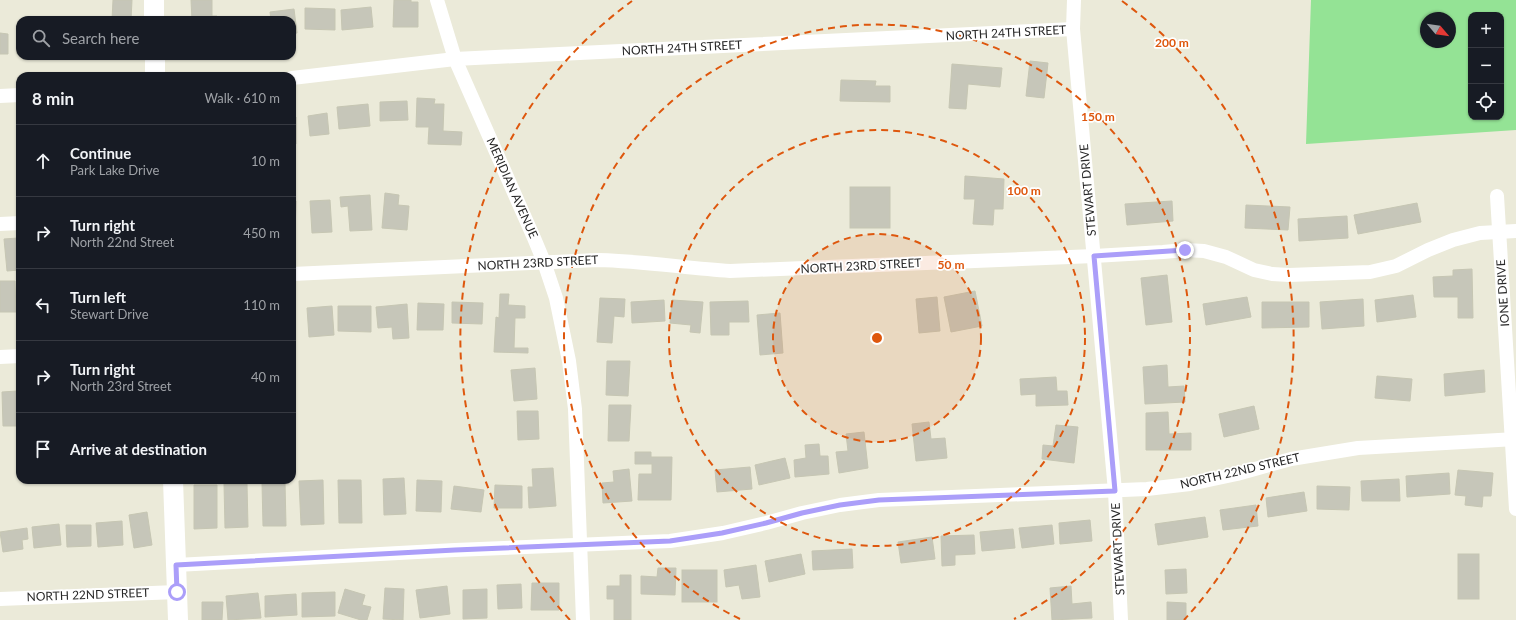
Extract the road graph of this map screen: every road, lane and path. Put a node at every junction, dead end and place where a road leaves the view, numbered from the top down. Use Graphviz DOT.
graph roads {
  1 [pos="154,0"];
  2 [pos="437,0"];
  3 [pos="1074,0"];
  4 [pos="154,16"];
  5 [pos="1073,29"];
  6 [pos="455,59"];
  7 [pos="154,60"];
  8 [pos="155,72"];
  9 [pos="296,78"];
  10 [pos="16,95"];
  11 [pos="0,96"];
  12 [pos="1497,196"];
  13 [pos="16,223"];
  14 [pos="0,224"];
  15 [pos="1516,231"];
  16 [pos="1499,232"];
  17 [pos="1094,256"];
  18 [pos="544,262"];
  19 [pos="296,274"];
  20 [pos="16,356"];
  21 [pos="0,357"];
  22 [pos="1514,440"];
  23 [pos="173,484"];
  24 [pos="1115,491"];
  25 [pos="1516,509"];
  26 [pos="581,544"];
  27 [pos="176,565"];
  28 [pos="177,592"];
  29 [pos="0,599"];
  30 [pos="178,620"];
  31 [pos="583,620"];
  32 [pos="1121,620"];
  1 -- 4 [label="street"];
  2 -- 6 [label="street, MERIDIAN AVENUE"];
  3 -- 5 [label="street, STEWART DRIVE"];
  5 -- 6 [label="street, NORTH 24TH STREET"];
  5 -- 17 [label="street, STEWART DRIVE"];
  6 -- 9 [label="street, NORTH 24TH STREET"];
  6 -- 18 [label="street, MERIDIAN AVENUE"];
  7 -- 8 [label="street"];
  10 -- 11 [label="street"];
  12 -- 16 [label="street, IONE DRIVE"];
  13 -- 14 [label="street"];
  15 -- 16 [label="street, NORTH 23RD STREET"];
  16 -- 17 [label="street, NORTH 23RD STREET"];
  16 -- 22 [label="street, IONE DRIVE"];
  17 -- 18 [label="street, NORTH 23RD STREET"];
  17 -- 24 [label="street, STEWART DRIVE"];
  18 -- 19 [label="street, NORTH 23RD STREET"];
  18 -- 26 [label="street, MERIDIAN AVENUE"];
  20 -- 21 [label="street"];
  22 -- 24 [label="street, NORTH 22ND STREET"];
  22 -- 25 [label="street, IONE DRIVE"];
  23 -- 27 [label="street"];
  24 -- 26 [label="street, NORTH 22ND STREET"];
  24 -- 32 [label="street, STEWART DRIVE"];
  26 -- 27 [label="street, NORTH 22ND STREET"];
  26 -- 31 [label="street, MERIDIAN AVENUE"];
  27 -- 28 [label="street"];
  28 -- 29 [label="street, NORTH 22ND STREET"];
  28 -- 30 [label="street"];
}
